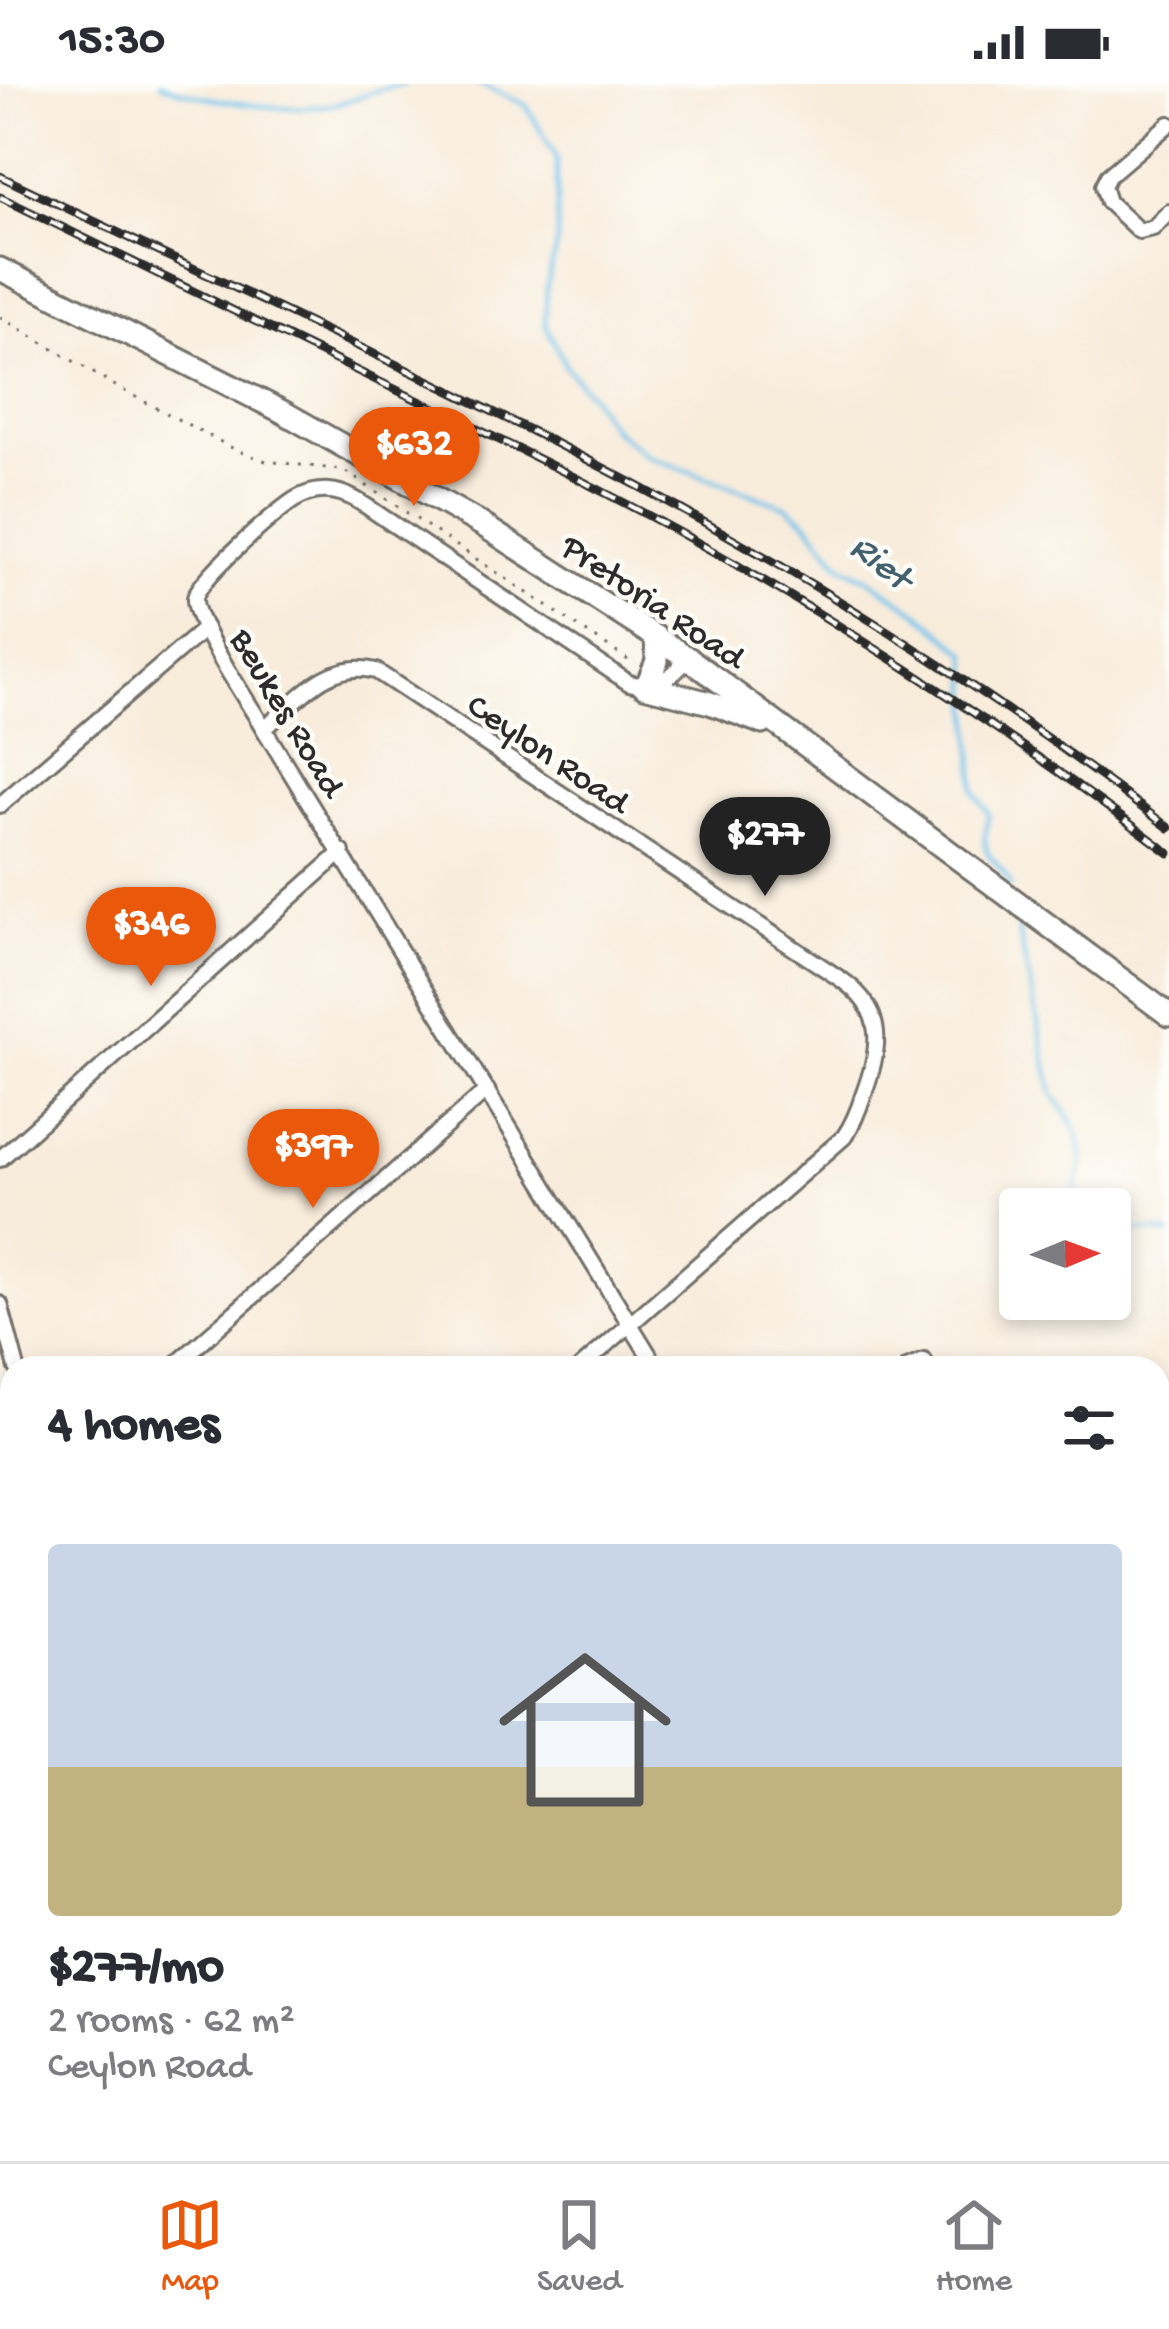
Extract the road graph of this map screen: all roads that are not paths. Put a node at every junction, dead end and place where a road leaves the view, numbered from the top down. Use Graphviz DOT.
graph roads {
  1 [pos="1169,124"];
  2 [pos="1169,212"];
  3 [pos="0,269"];
  4 [pos="205,628"];
  5 [pos="656,637"];
  6 [pos="688,658"];
  7 [pos="645,686"];
  8 [pos="264,729"];
  9 [pos="786,732"];
  10 [pos="0,805"];
  11 [pos="342,852"];
  12 [pos="1169,1015"];
  13 [pos="488,1090"];
  14 [pos="0,1159"];
  15 [pos="0,1304"];
  16 [pos="631,1324"];
  17 [pos="14,1356"];
  18 [pos="186,1356"];
  19 [pos="594,1356"];
  20 [pos="650,1356"];
  1 -- 2 [label="street"];
  3 -- 5 [label="main road, Pretoria Road"];
  4 -- 7 [label="street, Beukes Road"];
  4 -- 8 [label="street, Beukes Road"];
  4 -- 10 [label="street"];
  5 -- 6 [label="main road, Pretoria Road"];
  5 -- 7 [label="main road"];
  6 -- 7 [label="street"];
  6 -- 9 [label="main road, Pretoria Road"];
  7 -- 9 [label="main road"];
  8 -- 11 [label="street, Beukes Road"];
  8 -- 16 [label="street, Ceylon Road"];
  9 -- 12 [label="main road, Pretoria Road"];
  11 -- 13 [label="street, Beukes Road"];
  11 -- 14 [label="street"];
  13 -- 16 [label="street, Beukes Road"];
  13 -- 18 [label="street"];
  15 -- 17 [label="street"];
  16 -- 19 [label="street, Ceylon Road"];
  16 -- 20 [label="street, Beukes Road"];
}
